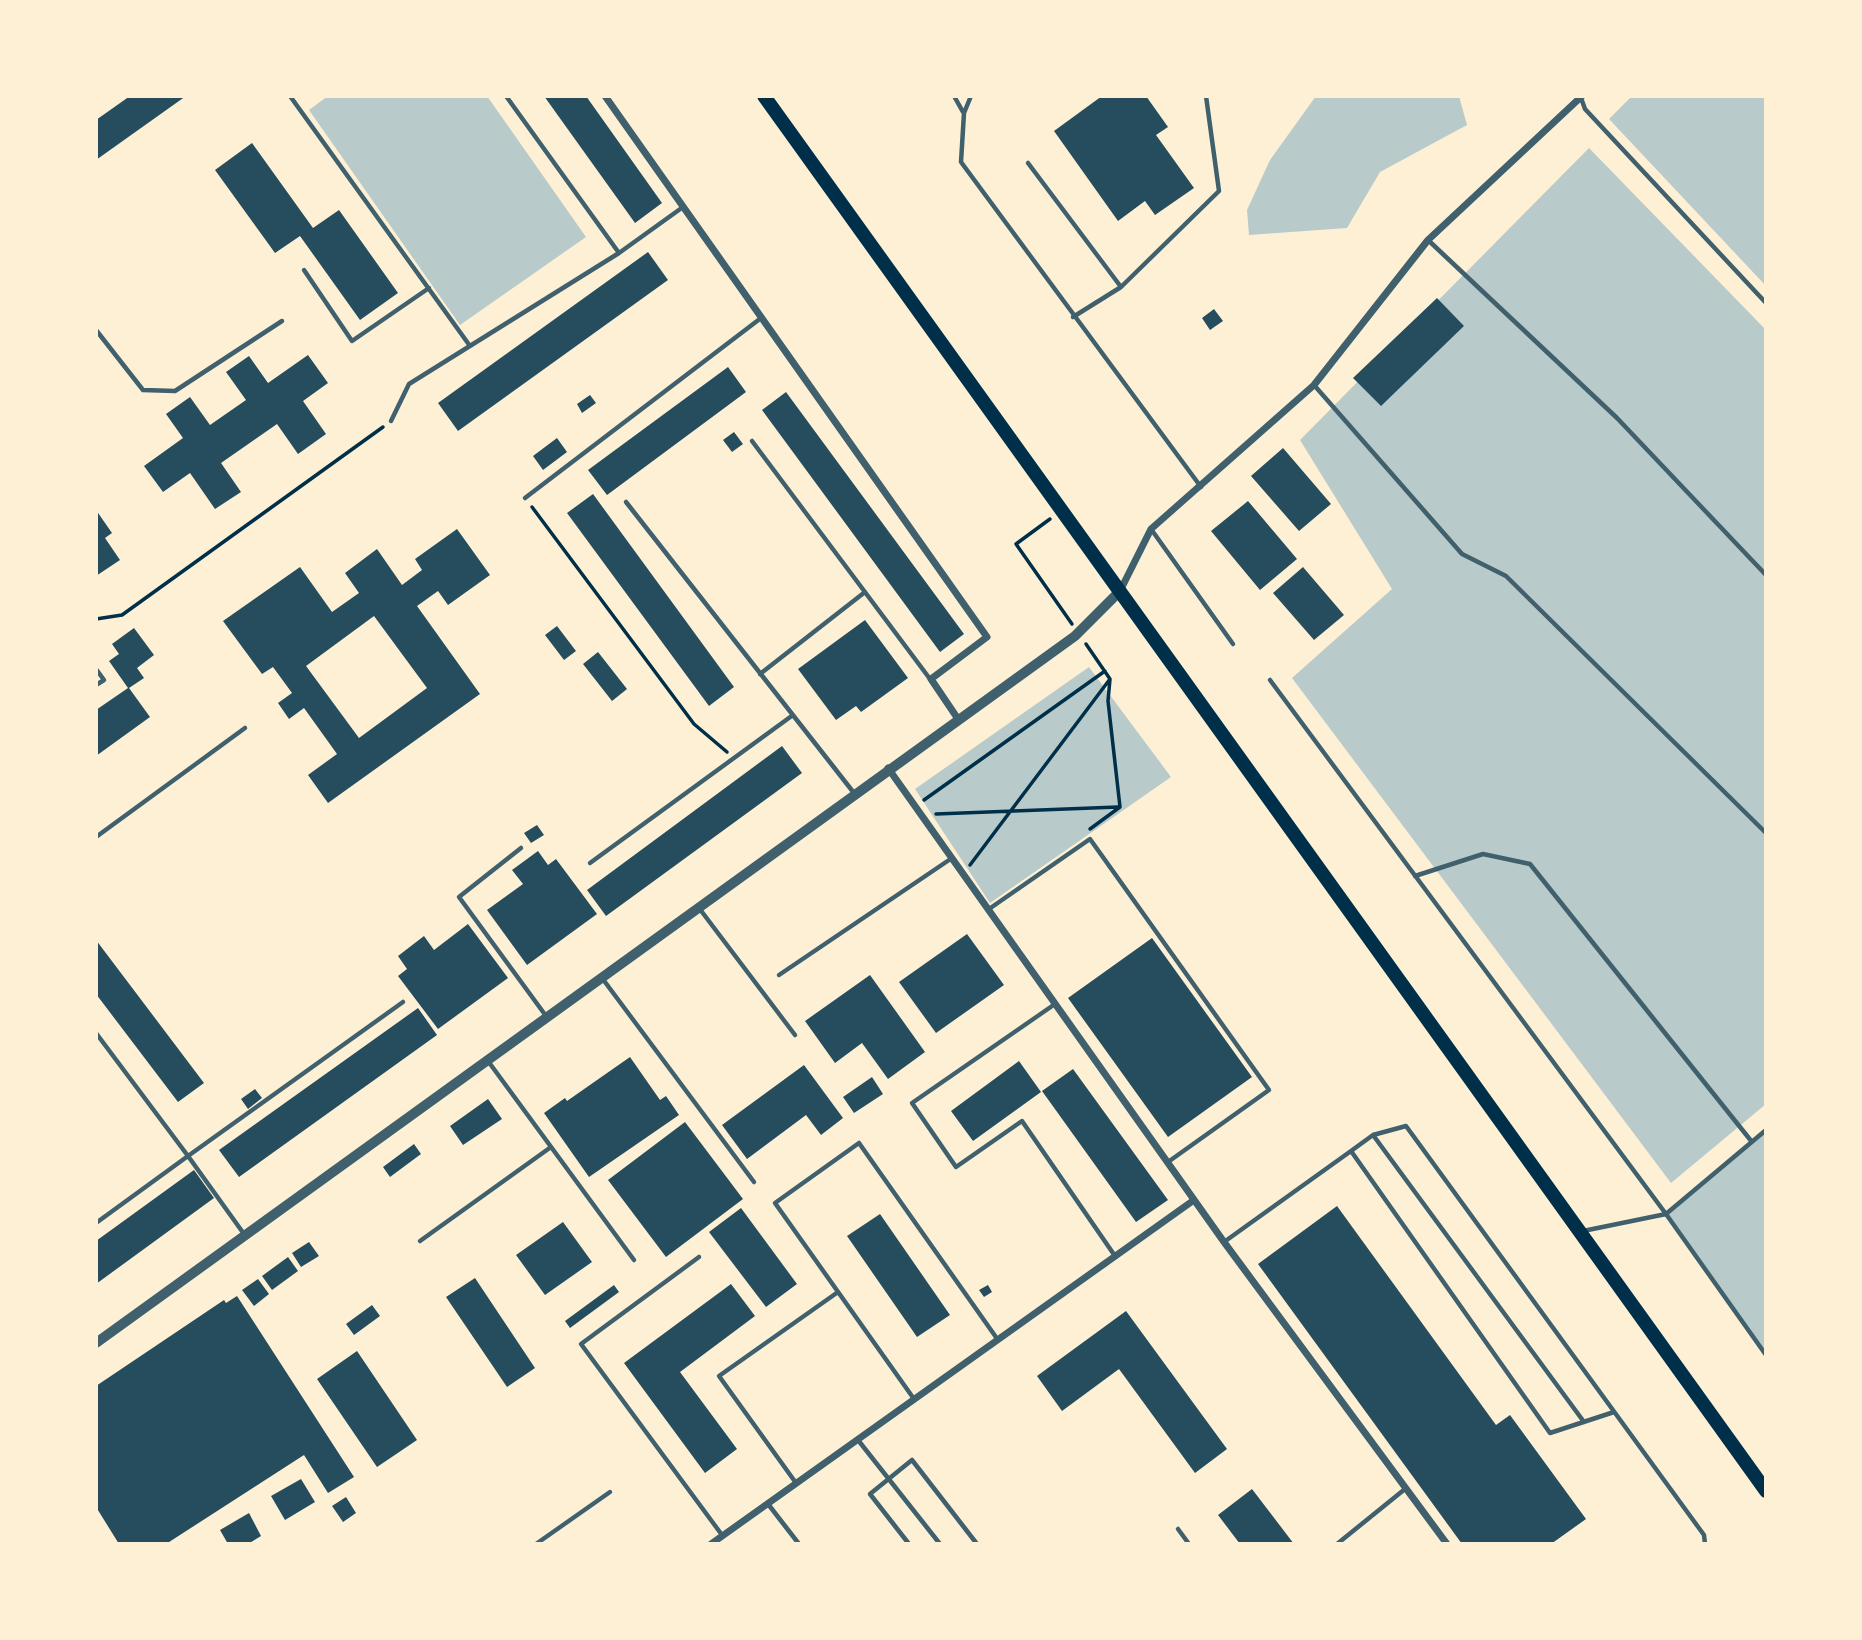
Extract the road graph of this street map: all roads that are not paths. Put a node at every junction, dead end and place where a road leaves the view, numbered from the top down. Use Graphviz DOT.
graph roads {
  1 [pos="290,96"];
  2 [pos="506,96"];
  3 [pos="605,96"];
  4 [pos="764,96"];
  5 [pos="954,96"];
  6 [pos="971,96"];
  7 [pos="1206,96"];
  8 [pos="1582,97"];
  9 [pos="964,113"];
  10 [pos="1028,163"];
  11 [pos="683,207"];
  12 [pos="1428,240"];
  13 [pos="619,253"];
  14 [pos="304,270"];
  15 [pos="1121,287"];
  16 [pos="429,288"];
  17 [pos="1766,303"];
  18 [pos="1073,317"];
  19 [pos="761,318"];
  20 [pos="282,321"];
  21 [pos="96,330"];
  22 [pos="470,346"];
  23 [pos="1314,385"];
  24 [pos="391,421"];
  25 [pos="752,441"];
  26 [pos="1201,487"];
  27 [pos="525,498"];
  28 [pos="626,502"];
  29 [pos="1151,529"];
  30 [pos="1766,575"];
  31 [pos="865,592"];
  32 [pos="1119,592"];
  33 [pos="1233,643"];
  34 [pos="96,669"];
  35 [pos="760,674"];
  36 [pos="931,679"];
  37 [pos="1270,680"];
  38 [pos="96,685"];
  39 [pos="793,715"];
  40 [pos="958,719"];
  41 [pos="245,728"];
  42 [pos="888,768"];
  43 [pos="854,793"];
  44 [pos="1766,833"];
  45 [pos="96,837"];
  46 [pos="521,848"];
  47 [pos="952,858"];
  48 [pos="590,863"];
  49 [pos="1415,876"];
  50 [pos="699,907"];
  51 [pos="988,910"];
  52 [pos="779,975"];
  53 [pos="602,978"];
  54 [pos="403,1003"];
  55 [pos="1055,1004"];
  56 [pos="548,1018"];
  57 [pos="96,1032"];
  58 [pos="794,1035"];
  59 [pos="488,1061"];
  60 [pos="1766,1130"];
  61 [pos="1373,1135"];
  62 [pos="1752,1142"];
  63 [pos="551,1147"];
  64 [pos="1351,1151"];
  65 [pos="188,1156"];
  66 [pos="1168,1163"];
  67 [pos="754,1182"];
  68 [pos="1194,1200"];
  69 [pos="1666,1214"];
  70 [pos="96,1223"];
  71 [pos="1579,1231"];
  72 [pos="246,1235"];
  73 [pos="419,1241"];
  74 [pos="1224,1242"];
  75 [pos="1115,1256"];
  76 [pos="699,1257"];
  77 [pos="634,1260"];
  78 [pos="838,1292"];
  79 [pos="998,1340"];
  80 [pos="96,1343"];
  81 [pos="1766,1355"];
  82 [pos="915,1399"];
  83 [pos="1615,1412"];
  84 [pos="1584,1422"];
  85 [pos="859,1440"];
  86 [pos="889,1479"];
  87 [pos="796,1484"];
  88 [pos="1406,1488"];
  89 [pos="1766,1491"];
  90 [pos="610,1492"];
  91 [pos="768,1504"];
  92 [pos="1178,1529"];
  93 [pos="722,1536"];
  94 [pos="536,1544"];
  95 [pos="711,1544"];
  96 [pos="799,1544"];
  97 [pos="909,1544"];
  98 [pos="940,1544"];
  99 [pos="977,1544"];
  100 [pos="1189,1544"];
  101 [pos="1338,1544"];
  102 [pos="1447,1544"];
  103 [pos="1705,1544"];
  1 -- 16 [label="lane"];
  2 -- 13 [label="lane"];
  3 -- 11 [label="street"];
  4 -- 32 [label="highway"];
  5 -- 9 [label="lane"];
  6 -- 9 [label="lane"];
  7 -- 15 [label="lane"];
  8 -- 12 [label="street"];
  8 -- 17 [label="lane"];
  9 -- 18 [label="lane"];
  10 -- 15 [label="lane"];
  11 -- 13 [label="lane"];
  11 -- 19 [label="street"];
  12 -- 23 [label="street"];
  12 -- 30 [label="lane"];
  13 -- 22 [label="lane"];
  14 -- 16 [label="lane"];
  15 -- 18 [label="lane"];
  16 -- 22 [label="lane"];
  18 -- 26 [label="lane"];
  19 -- 27 [label="lane"];
  19 -- 36 [label="street"];
  20 -- 21 [label="lane"];
  22 -- 24 [label="lane"];
  23 -- 26 [label="street"];
  23 -- 44 [label="lane"];
  25 -- 31 [label="lane"];
  26 -- 29 [label="street"];
  28 -- 35 [label="lane"];
  29 -- 32 [label="street"];
  29 -- 33 [label="lane"];
  31 -- 35 [label="lane"];
  31 -- 36 [label="lane"];
  32 -- 40 [label="street"];
  32 -- 71 [label="highway"];
  34 -- 38 [label="lane"];
  35 -- 39 [label="lane"];
  36 -- 40 [label="street"];
  37 -- 49 [label="lane"];
  39 -- 43 [label="lane"];
  39 -- 48 [label="lane"];
  40 -- 42 [label="street"];
  41 -- 45 [label="lane"];
  42 -- 43 [label="street"];
  42 -- 47 [label="street"];
  43 -- 50 [label="street"];
  46 -- 56 [label="lane"];
  47 -- 51 [label="street"];
  47 -- 52 [label="lane"];
  49 -- 62 [label="lane"];
  49 -- 69 [label="lane"];
  50 -- 53 [label="street"];
  50 -- 58 [label="lane"];
  51 -- 55 [label="street"];
  51 -- 66 [label="lane"];
  53 -- 56 [label="street"];
  53 -- 67 [label="lane"];
  54 -- 65 [label="lane"];
  55 -- 66 [label="street"];
  55 -- 75 [label="lane"];
  56 -- 59 [label="street"];
  57 -- 65 [label="lane"];
  59 -- 63 [label="lane"];
  59 -- 72 [label="street"];
  60 -- 62 [label="lane"];
  61 -- 64 [label="lane"];
  61 -- 83 [label="lane"];
  61 -- 84 [label="lane"];
  62 -- 69 [label="lane"];
  63 -- 73 [label="lane"];
  63 -- 77 [label="lane"];
  64 -- 74 [label="lane"];
  64 -- 84 [label="lane"];
  65 -- 70 [label="lane"];
  65 -- 72 [label="lane"];
  66 -- 68 [label="street"];
  68 -- 74 [label="street"];
  68 -- 75 [label="street"];
  69 -- 71 [label="lane"];
  69 -- 81 [label="lane"];
  71 -- 89 [label="highway"];
  72 -- 80 [label="street"];
  74 -- 88 [label="street"];
  75 -- 79 [label="street"];
  76 -- 93 [label="lane"];
  78 -- 79 [label="lane"];
  78 -- 82 [label="lane"];
  78 -- 87 [label="lane"];
  79 -- 82 [label="street"];
  82 -- 85 [label="street"];
  83 -- 84 [label="lane"];
  83 -- 103 [label="lane"];
  85 -- 86 [label="lane"];
  85 -- 87 [label="street"];
  86 -- 97 [label="lane"];
  86 -- 98 [label="lane"];
  86 -- 99 [label="lane"];
  87 -- 91 [label="street"];
  88 -- 101 [label="lane"];
  88 -- 102 [label="street"];
  90 -- 94 [label="lane"];
  91 -- 93 [label="street"];
  91 -- 96 [label="lane"];
  92 -- 100 [label="lane"];
  93 -- 95 [label="street"];
}
